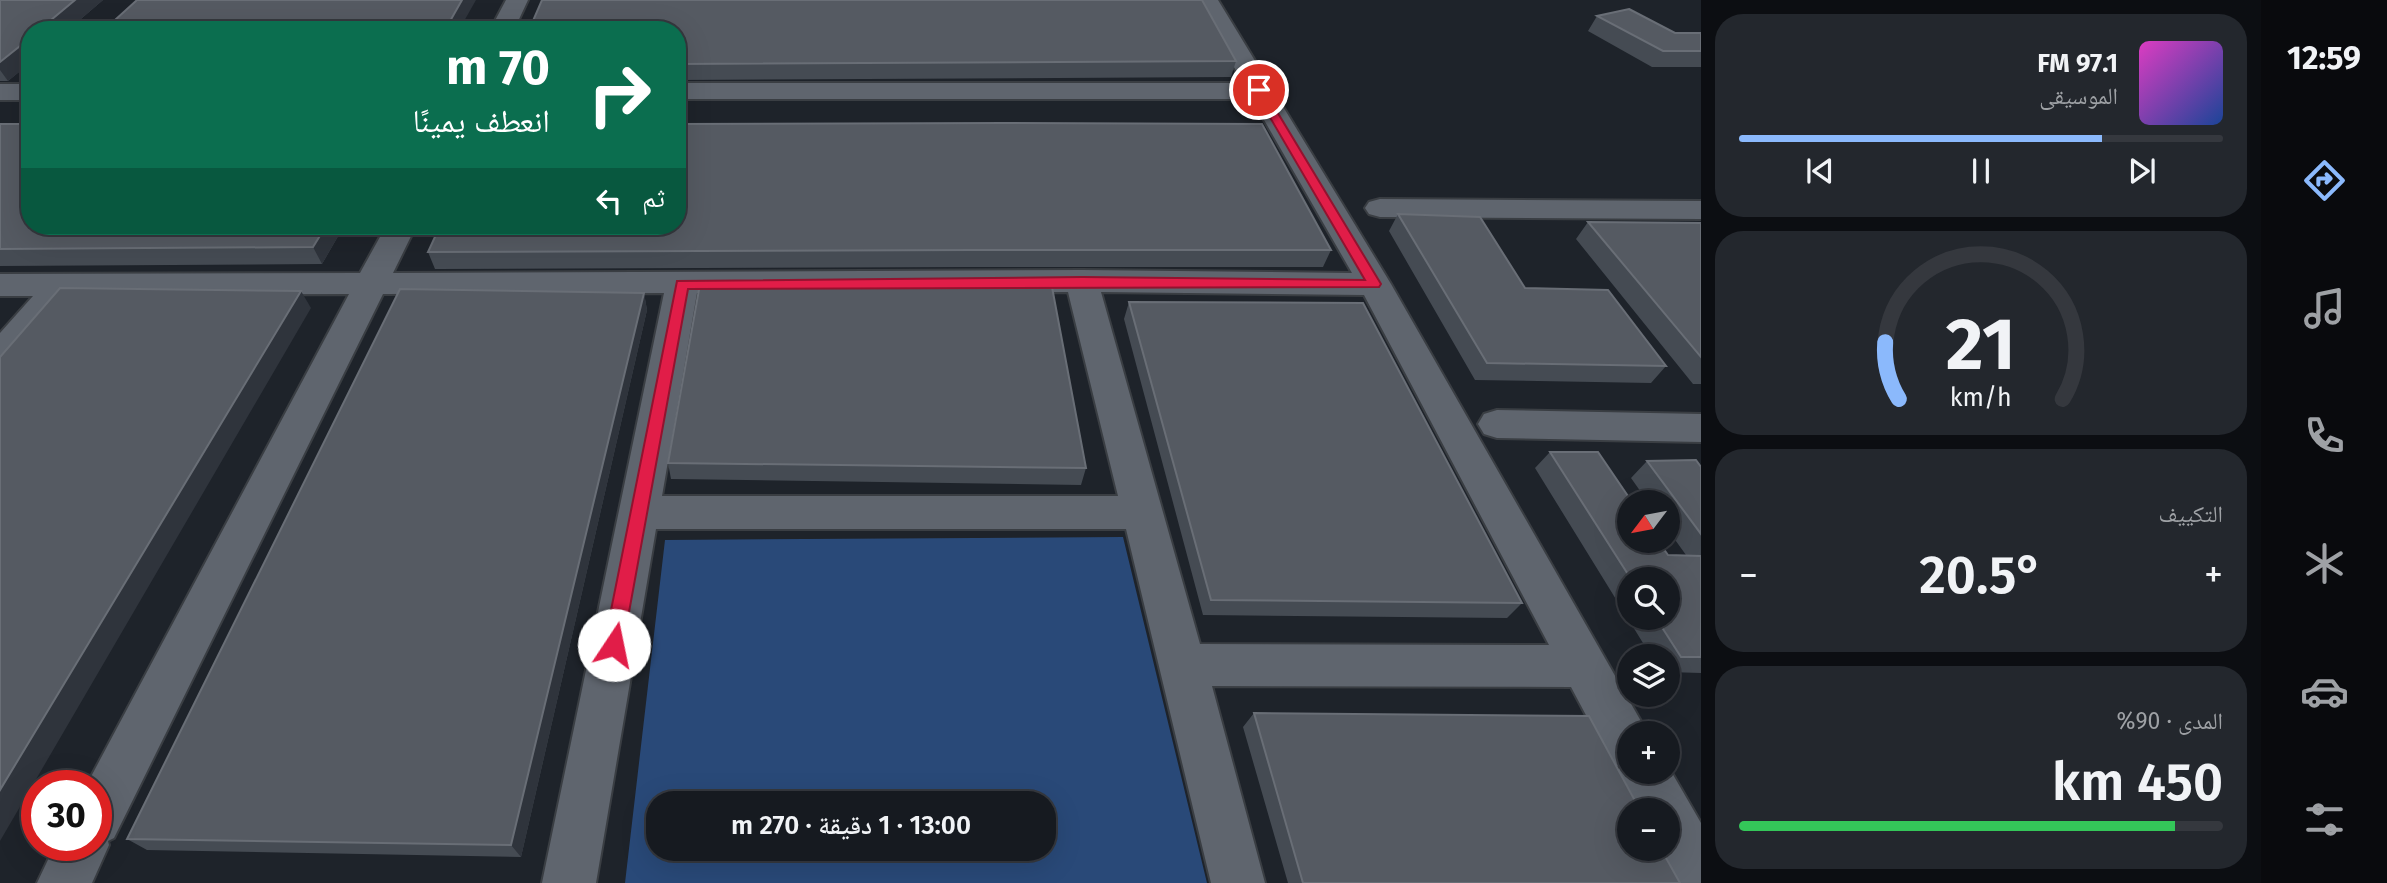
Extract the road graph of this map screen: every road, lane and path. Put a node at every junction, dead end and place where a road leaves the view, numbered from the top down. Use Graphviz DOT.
graph roads {
  1 [pos="517,0"];
  2 [pos="1207,0"];
  3 [pos="506,21"];
  4 [pos="1259,90"];
  5 [pos="686,91"];
  6 [pos="0,92"];
  7 [pos="21,92"];
  8 [pos="1380,208"];
  9 [pos="1701,209"];
  10 [pos="396,235"];
  11 [pos="1082,281"];
  12 [pos="372,283"];
  13 [pos="682,284"];
  14 [pos="1375,284"];
  15 [pos="0,285"];
  16 [pos="61,285"];
  17 [pos="0,356"];
  18 [pos="1497,424"];
  19 [pos="1701,428"];
  20 [pos="1141,512"];
  21 [pos="638,513"];
  22 [pos="1185,665"];
  23 [pos="1585,666"];
  24 [pos="1617,725"];
  25 [pos="112,789"];
  26 [pos="1680,837"];
  27 [pos="75,861"];
  28 [pos="1701,874"];
  29 [pos="64,883"];
  30 [pos="569,883"];
  31 [pos="1238,883"];
  1 -- 3 [label="street"];
  2 -- 4 [label="street"];
  4 -- 5 [label="street"];
  4 -- 14 [label="street"];
  6 -- 7 [label="street"];
  8 -- 9 [label="street"];
  10 -- 12 [label="street"];
  11 -- 13 [label="street"];
  11 -- 14 [label="street"];
  11 -- 20 [label="street"];
  12 -- 13 [label="street"];
  12 -- 16 [label="street"];
  12 -- 25 [label="street"];
  13 -- 21 [label="street"];
  14 -- 23 [label="street"];
  15 -- 16 [label="street"];
  16 -- 17 [label="street"];
  18 -- 19 [label="street"];
  20 -- 21 [label="street"];
  20 -- 22 [label="street"];
  21 -- 30 [label="street"];
  22 -- 23 [label="street"];
  22 -- 31 [label="street"];
  23 -- 24 [label="street"];
  26 -- 28 [label="street"];
  27 -- 29 [label="street"];
}
